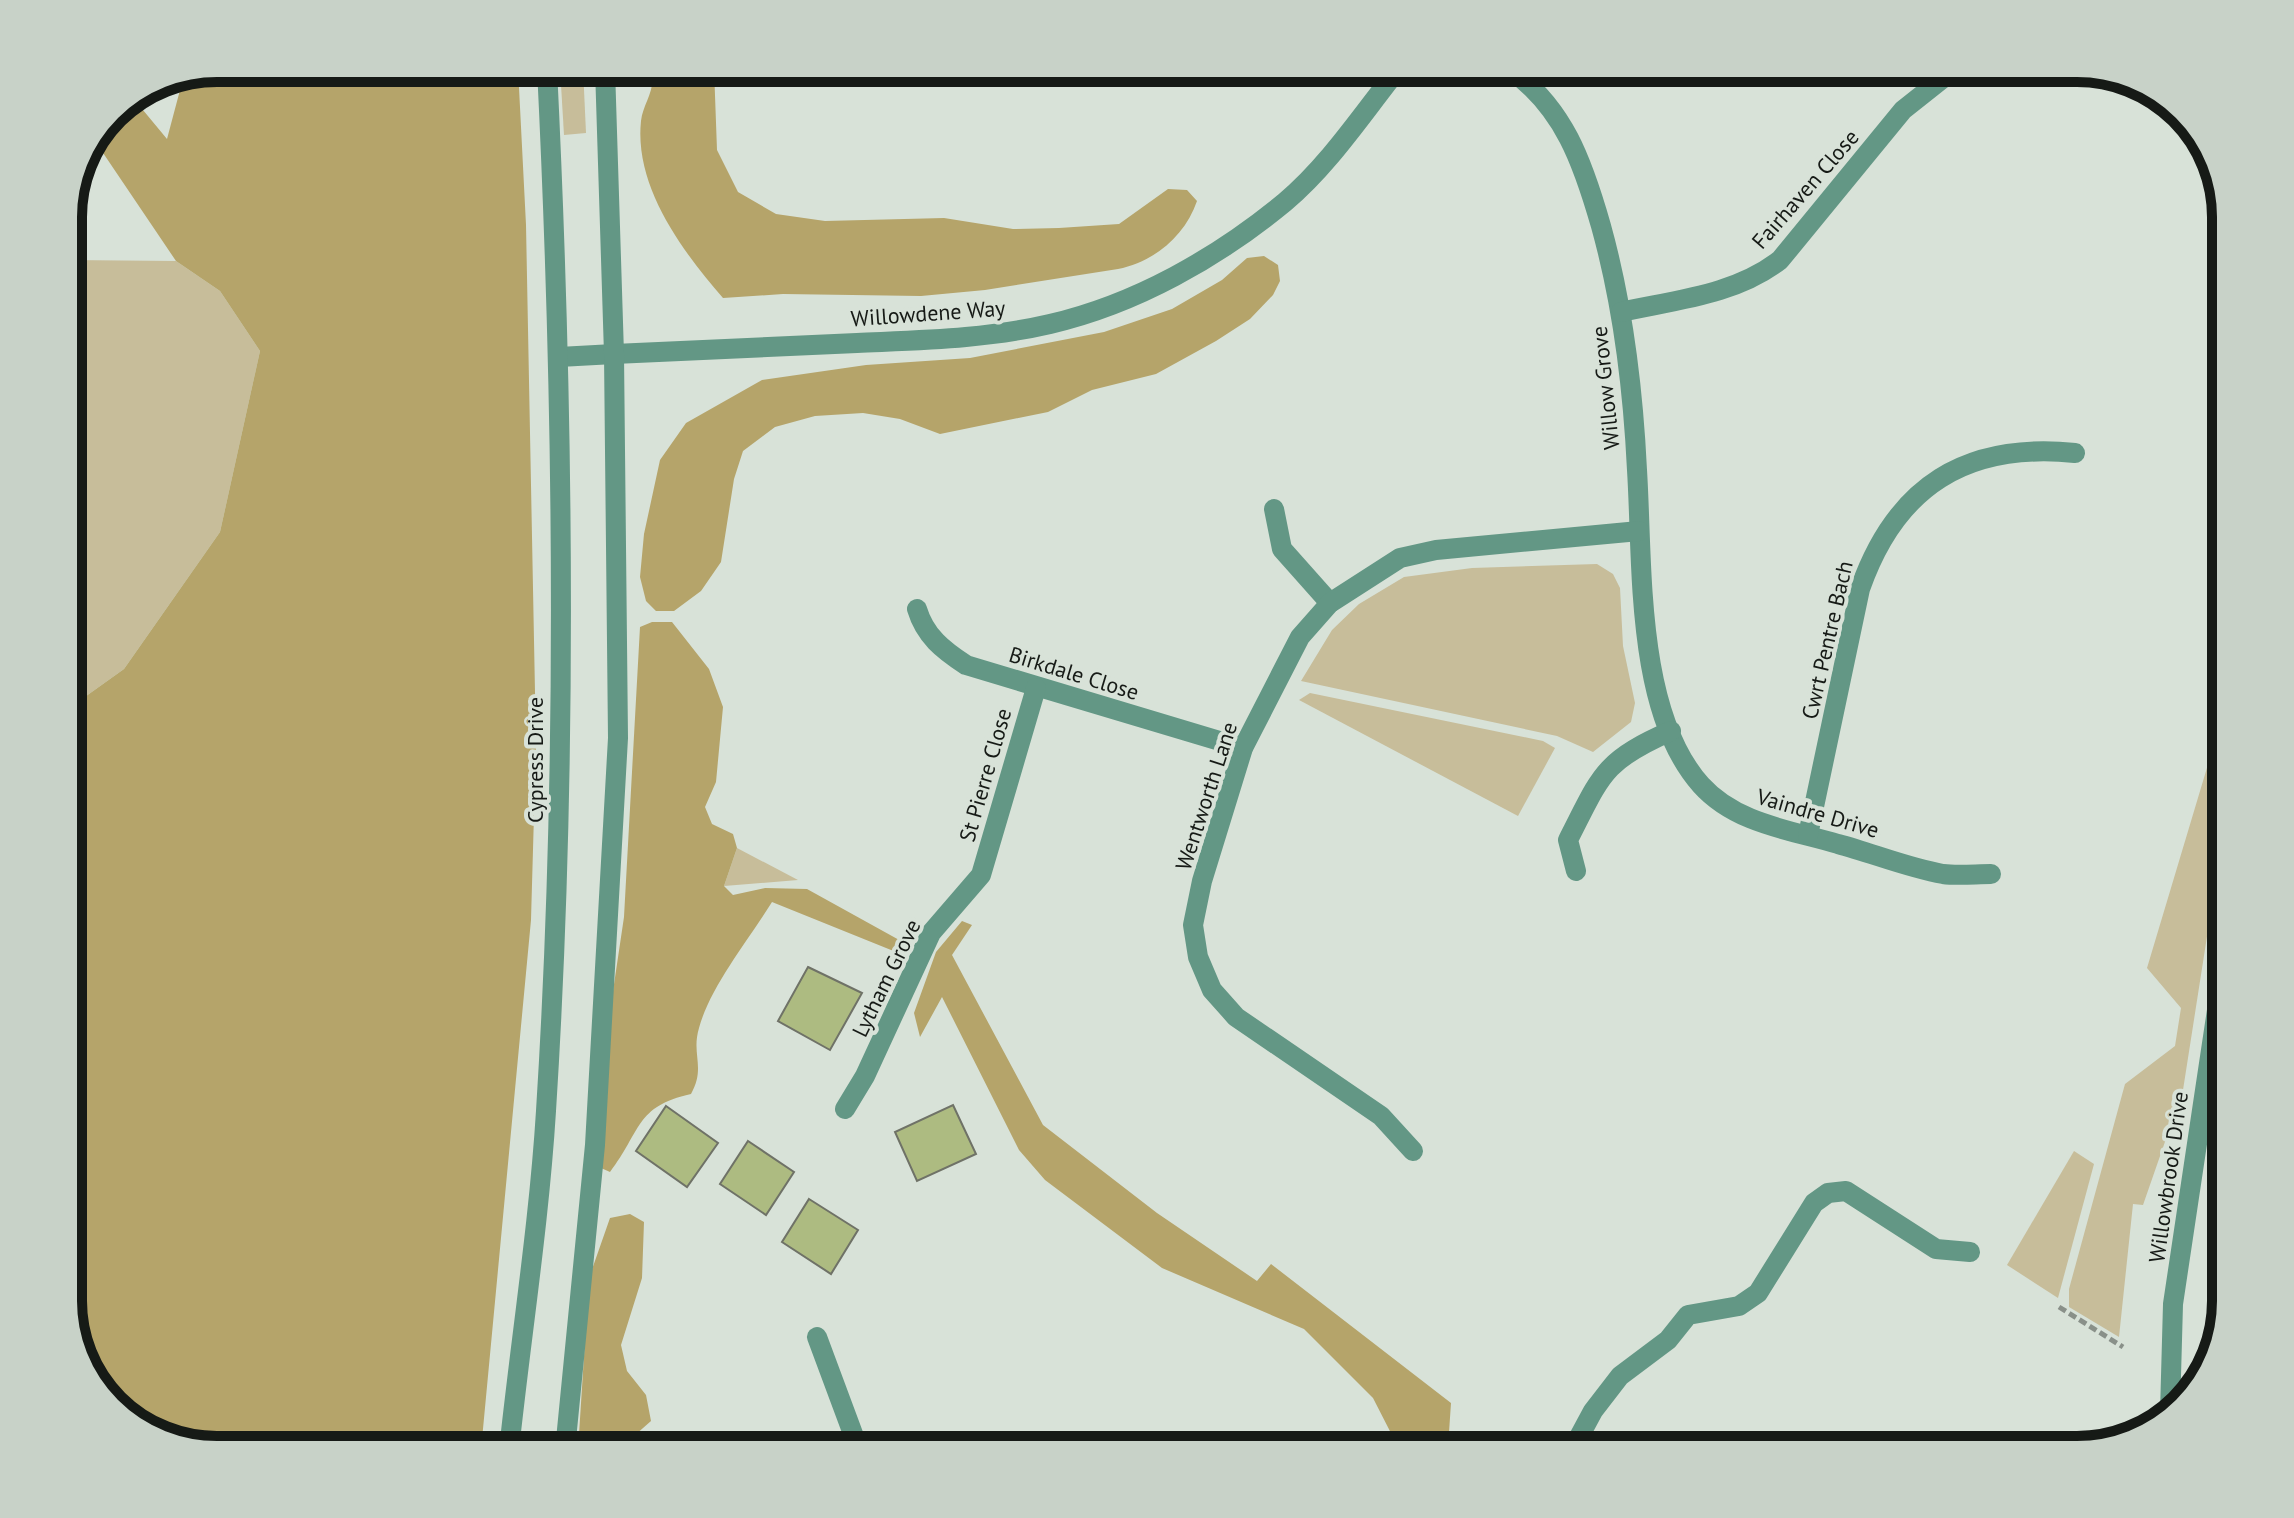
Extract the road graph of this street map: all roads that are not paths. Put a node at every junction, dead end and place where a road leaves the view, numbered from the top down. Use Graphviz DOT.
graph roads {
  1 [pos="548,82"];
  2 [pos="605,82"];
  3 [pos="1388,82"];
  4 [pos="1524,82"];
  5 [pos="1936,82"];
  6 [pos="1621,312"];
  7 [pos="614,354"];
  8 [pos="559,357"];
  9 [pos="2075,453"];
  10 [pos="1274,509"];
  11 [pos="1639,531"];
  12 [pos="1330,603"];
  13 [pos="917,609"];
  14 [pos="1036,688"];
  15 [pos="1671,731"];
  16 [pos="1243,748"];
  17 [pos="1808,835"];
  18 [pos="1576,871"];
  19 [pos="1991,874"];
  20 [pos="981,875"];
  21 [pos="2212,1044"];
  22 [pos="845,1109"];
  23 [pos="1413,1151"];
  24 [pos="1970,1252"];
  25 [pos="817,1337"];
  26 [pos="2170,1398"];
  27 [pos="511,1436"];
  28 [pos="566,1436"];
  29 [pos="854,1436"];
  30 [pos="1580,1436"];
  1 -- 8 [label="street, Cypress Drive"];
  2 -- 7 [label="street"];
  3 -- 7 [label="street, Willowdene Way"];
  4 -- 6 [label="street, Willow Grove"];
  5 -- 6 [label="street, Fairhaven Close"];
  6 -- 11 [label="street, Willow Grove"];
  7 -- 8 [label="street, Willowdene Way"];
  7 -- 28 [label="street"];
  8 -- 27 [label="street, Cypress Drive"];
  9 -- 17 [label="street, Cwrt Pentre Bach"];
  10 -- 12 [label="street"];
  11 -- 12 [label="street, Wentworth Lane"];
  11 -- 15 [label="street, Willow Grove"];
  12 -- 16 [label="street, Wentworth Lane"];
  13 -- 14 [label="street, Birkdale Close"];
  14 -- 16 [label="street, Birkdale Close"];
  14 -- 20 [label="street, St Pierre Close"];
  15 -- 17 [label="street, Vaindre Drive"];
  15 -- 18 [label="street"];
  16 -- 23 [label="street, Wentworth Lane"];
  17 -- 19 [label="street, Vaindre Drive"];
  20 -- 22 [label="street, Lytham Grove"];
  21 -- 26 [label="street, Willowbrook Drive"];
  24 -- 30 [label="street"];
  25 -- 29 [label="street"];
}
